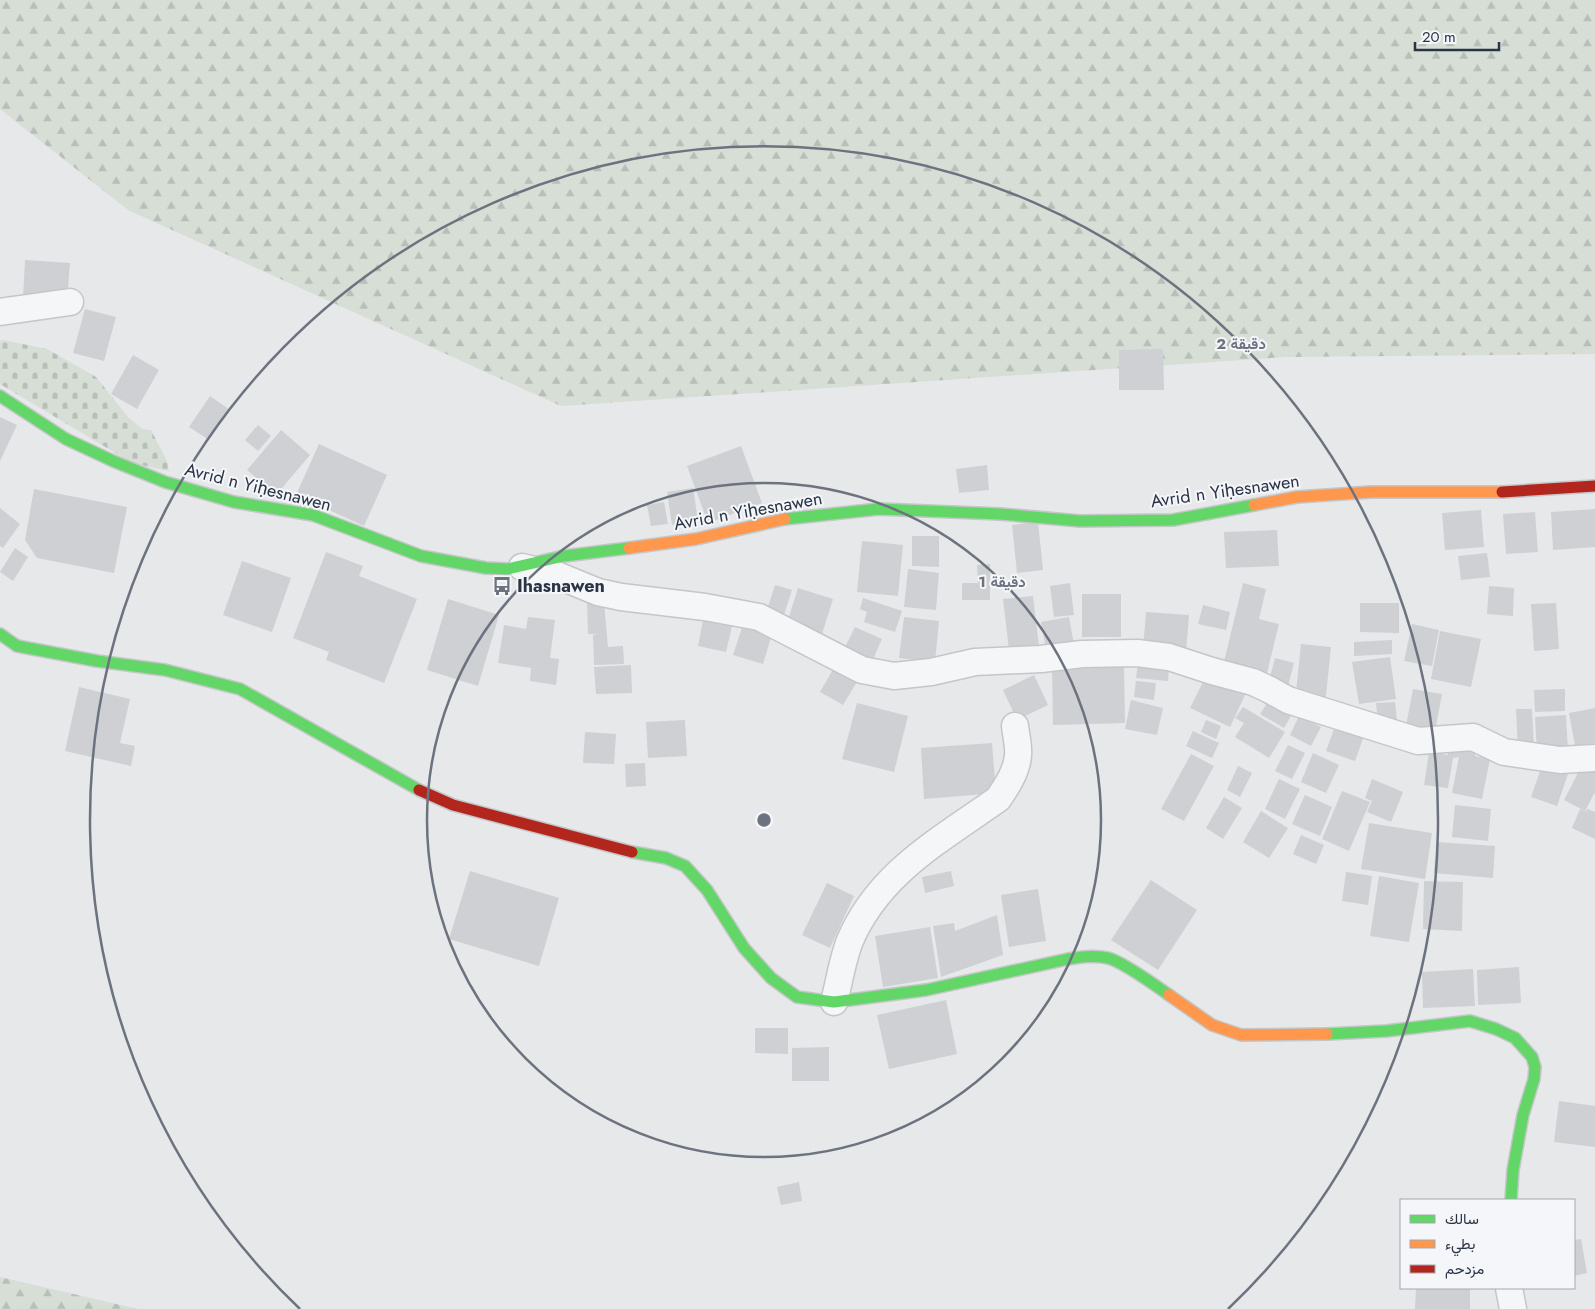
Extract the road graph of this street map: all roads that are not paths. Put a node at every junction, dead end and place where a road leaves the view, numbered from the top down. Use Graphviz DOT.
graph roads {
  1 [pos="70,302"];
  2 [pos="0,312"];
  3 [pos="0,396"];
  4 [pos="1595,486"];
  5 [pos="522,567"];
  6 [pos="0,634"];
  7 [pos="1015,726"];
  8 [pos="1595,758"];
  9 [pos="834,1002"];
  10 [pos="1511,1199"];
  11 [pos="1509,1289"];
  12 [pos="1513,1309"];
  1 -- 2 [label="street"];
  3 -- 5 [label="street, Avrid n Yiḥesnawen"];
  4 -- 5 [label="street, Avrid n Yiḥesnawen"];
  5 -- 8 [label="street"];
  6 -- 9 [label="street"];
  7 -- 9 [label="street"];
  9 -- 10 [label="street"];
  11 -- 12 [label="street"];
}
